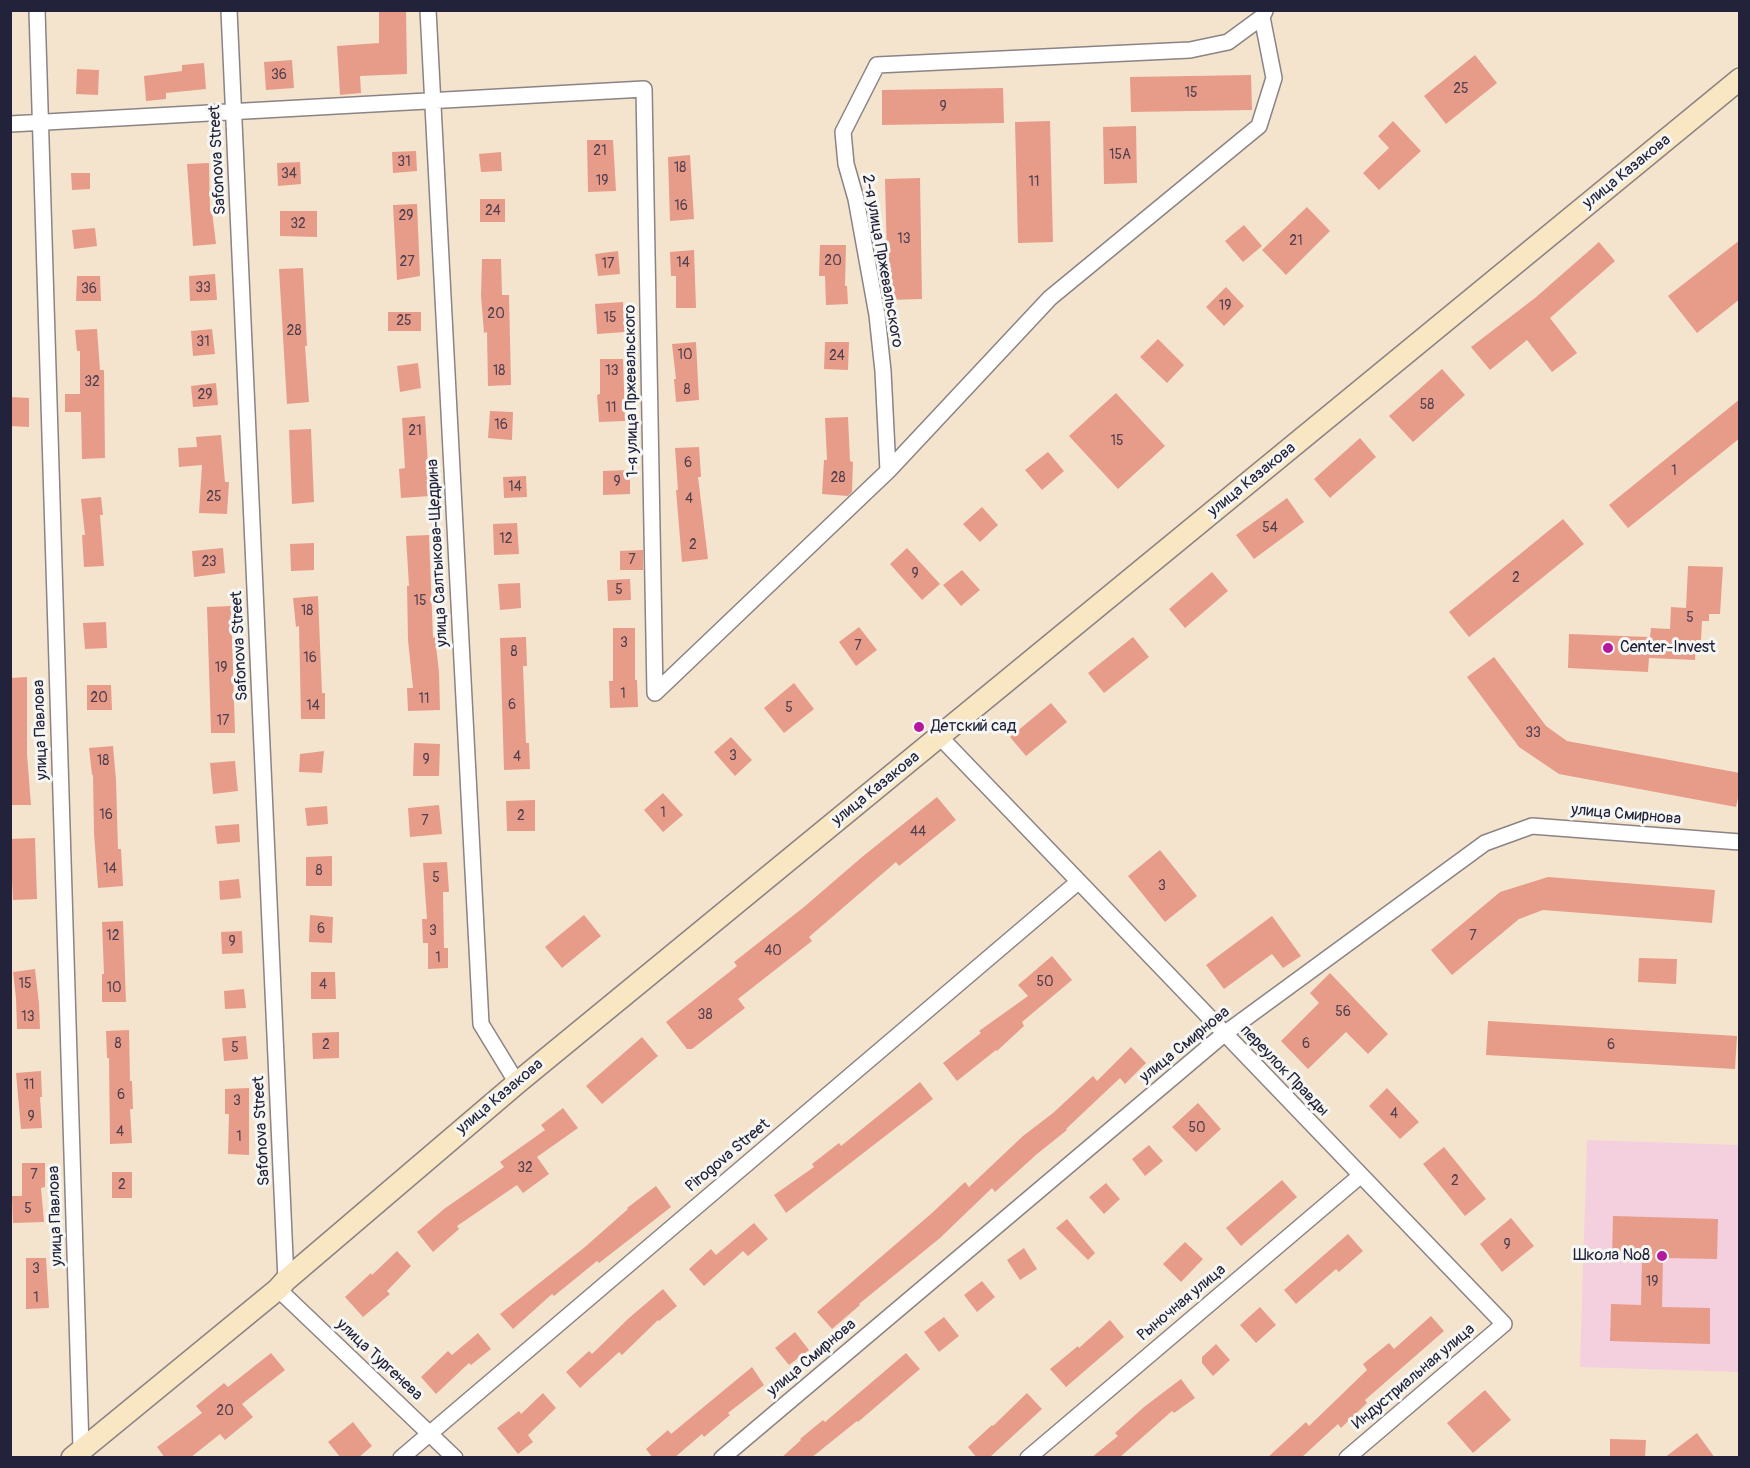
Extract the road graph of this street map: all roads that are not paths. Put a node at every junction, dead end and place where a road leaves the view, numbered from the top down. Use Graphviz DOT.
graph roads {
  1 [pos="37,10"];
  2 [pos="229,10"];
  3 [pos="428,10"];
  4 [pos="1264,14"];
  5 [pos="1740,79"];
  6 [pos="432,101"];
  7 [pos="234,112"];
  8 [pos="41,123"];
  9 [pos="10,124"];
  10 [pos="888,471"];
  11 [pos="940,737"];
  12 [pos="1740,842"];
  13 [pos="1078,882"];
  14 [pos="1224,1034"];
  15 [pos="517,1083"];
  16 [pos="1360,1176"];
  17 [pos="282,1284"];
  18 [pos="1504,1324"];
  19 [pos="430,1433"];
  20 [pos="77,1453"];
  21 [pos="401,1458"];
  22 [pos="456,1458"];
  23 [pos="722,1458"];
  24 [pos="1028,1458"];
  25 [pos="1347,1458"];
  1 -- 8 [label="street, улица Павлова"];
  2 -- 7 [label="street, Safonova Street"];
  3 -- 6 [label="street, улица Салтыкова-Щедрина"];
  4 -- 10 [label="street"];
  4 -- 10 [label="street, 2-я улица Пржевальского"];
  5 -- 11 [label="main road, улица Казакова"];
  6 -- 7 [label="street"];
  6 -- 10 [label="street, 1-я улица Пржевальского"];
  6 -- 15 [label="street, улица Салтыкова-Щедрина"];
  7 -- 8 [label="street"];
  7 -- 17 [label="street, Safonova Street"];
  8 -- 9 [label="street"];
  8 -- 20 [label="street, улица Павлова"];
  11 -- 13 [label="street, переулок Правды"];
  11 -- 15 [label="main road, улица Казакова"];
  12 -- 14 [label="street, улица Смирнова"];
  13 -- 14 [label="street, переулок Правды"];
  13 -- 19 [label="street, Pirogova Street"];
  14 -- 16 [label="street, переулок Правды"];
  14 -- 23 [label="street, улица Смирнова"];
  15 -- 17 [label="main road, улица Казакова"];
  16 -- 18 [label="street, переулок Правды"];
  16 -- 24 [label="street, Рыночная улица"];
  17 -- 19 [label="street, улица Тургенева"];
  17 -- 20 [label="main road, улица Казакова"];
  18 -- 25 [label="street, Индустриальная улица"];
  19 -- 21 [label="street, Pirogova Street"];
  19 -- 22 [label="street, улица Тургенева"];
}
